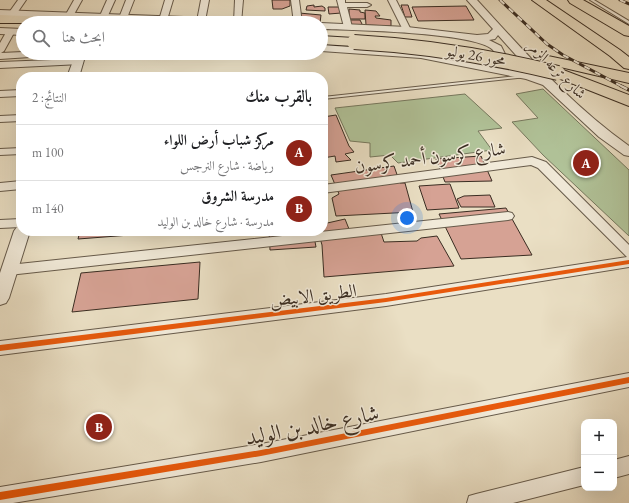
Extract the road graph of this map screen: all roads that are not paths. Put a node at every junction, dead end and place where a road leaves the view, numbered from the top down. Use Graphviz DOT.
graph roads {
  1 [pos="22,0"];
  2 [pos="78,0"];
  3 [pos="111,0"];
  4 [pos="130,0"];
  5 [pos="169,0"];
  6 [pos="205,0"];
  7 [pos="239,0"];
  8 [pos="295,0"];
  9 [pos="392,0"];
  10 [pos="472,0"];
  11 [pos="538,0"];
  12 [pos="556,0"];
  13 [pos="574,0"];
  14 [pos="592,0"];
  15 [pos="342,3"];
  16 [pos="367,5"];
  17 [pos="0,13"];
  18 [pos="69,16"];
  19 [pos="101,16"];
  20 [pos="124,16"];
  21 [pos="164,16"];
  22 [pos="203,16"];
  23 [pos="238,16"];
  24 [pos="297,16"];
  25 [pos="6,17"];
  26 [pos="16,17"];
  27 [pos="16,17"];
  28 [pos="629,23"];
  29 [pos="11,28"];
  30 [pos="328,28"];
  31 [pos="407,30"];
  32 [pos="497,30"];
  33 [pos="0,31"];
  34 [pos="328,32"];
  35 [pos="350,34"];
  36 [pos="626,37"];
  37 [pos="476,38"];
  38 [pos="328,39"];
  39 [pos="328,49"];
  40 [pos="0,51"];
  41 [pos="16,55"];
  42 [pos="0,56"];
  43 [pos="49,60"];
  44 [pos="78,60"];
  45 [pos="0,65"];
  46 [pos="629,65"];
  47 [pos="493,69"];
  48 [pos="74,72"];
  49 [pos="529,76"];
  50 [pos="552,78"];
  51 [pos="629,78"];
  52 [pos="629,89"];
  53 [pos="16,93"];
  54 [pos="0,94"];
  55 [pos="328,97"];
  56 [pos="629,101"];
  57 [pos="16,118"];
  58 [pos="0,119"];
  59 [pos="16,151"];
  60 [pos="0,152"];
  61 [pos="629,152"];
  62 [pos="16,185"];
  63 [pos="0,186"];
  64 [pos="328,188"];
  65 [pos="508,216"];
  66 [pos="16,223"];
  67 [pos="0,224"];
  68 [pos="328,234"];
  69 [pos="20,236"];
  70 [pos="304,236"];
  71 [pos="629,253"];
  72 [pos="629,262"];
  73 [pos="7,265"];
  74 [pos="0,298"];
  75 [pos="0,348"];
  76 [pos="629,380"];
  77 [pos="629,465"];
  78 [pos="617,468"];
  79 [pos="581,477"];
  80 [pos="0,496"];
  81 [pos="476,503"];
  1 -- 25 [label="street"];
  2 -- 18 [label="street"];
  3 -- 19 [label="street"];
  4 -- 20 [label="street"];
  5 -- 21 [label="street"];
  6 -- 22 [label="street"];
  7 -- 23 [label="street"];
  8 -- 24 [label="street"];
  9 -- 31 [label="street"];
  10 -- 32 [label="street, شارع ترعه الزمر"];
  11 -- 46 [label="highway"];
  12 -- 36 [label="highway"];
  13 -- 36 [label="highway"];
  14 -- 28 [label="lane"];
  15 -- 16 [label="street"];
  15 -- 35 [label="street"];
  17 -- 25 [label="street"];
  25 -- 26 [label="street"];
  25 -- 27 [label="highway"];
  29 -- 33 [label="street"];
  29 -- 40 [label="street"];
  30 -- 35 [label="street"];
  31 -- 35 [label="street"];
  31 -- 37 [label="street"];
  32 -- 37 [label="street"];
  32 -- 50 [label="street, شارع ترعه الزمر"];
  34 -- 35 [label="highway, محور 26 يوليو"];
  35 -- 38 [label="highway, محور 26 يوليو"];
  35 -- 50 [label="highway, محور 26 يوليو, bridge"];
  35 -- 51 [label="highway, محور 26 يوليو"];
  37 -- 47 [label="street"];
  39 -- 47 [label="street"];
  41 -- 42 [label="street"];
  43 -- 45 [label="street"];
  44 -- 48 [label="street"];
  47 -- 49 [label="street"];
  49 -- 50 [label="street"];
  49 -- 55 [label="lane"];
  50 -- 52 [label="highway, محور 26 يوليو"];
  50 -- 56 [label="highway"];
  50 -- 61 [label="street, شارع ترعه الزمر"];
  53 -- 54 [label="street"];
  57 -- 58 [label="street"];
  59 -- 60 [label="street"];
  62 -- 63 [label="street"];
  64 -- 71 [label="street, شارع كرسون أحمد كرسون"];
  65 -- 68 [label="street"];
  66 -- 67 [label="street"];
  69 -- 73 [label="street"];
  70 -- 73 [label="street"];
  72 -- 75 [label="street, الطريق الابيض"];
  73 -- 74 [label="street"];
  76 -- 80 [label="street, شارع خالد بن الوليد"];
  77 -- 78 [label="street"];
  79 -- 81 [label="street"];
}
